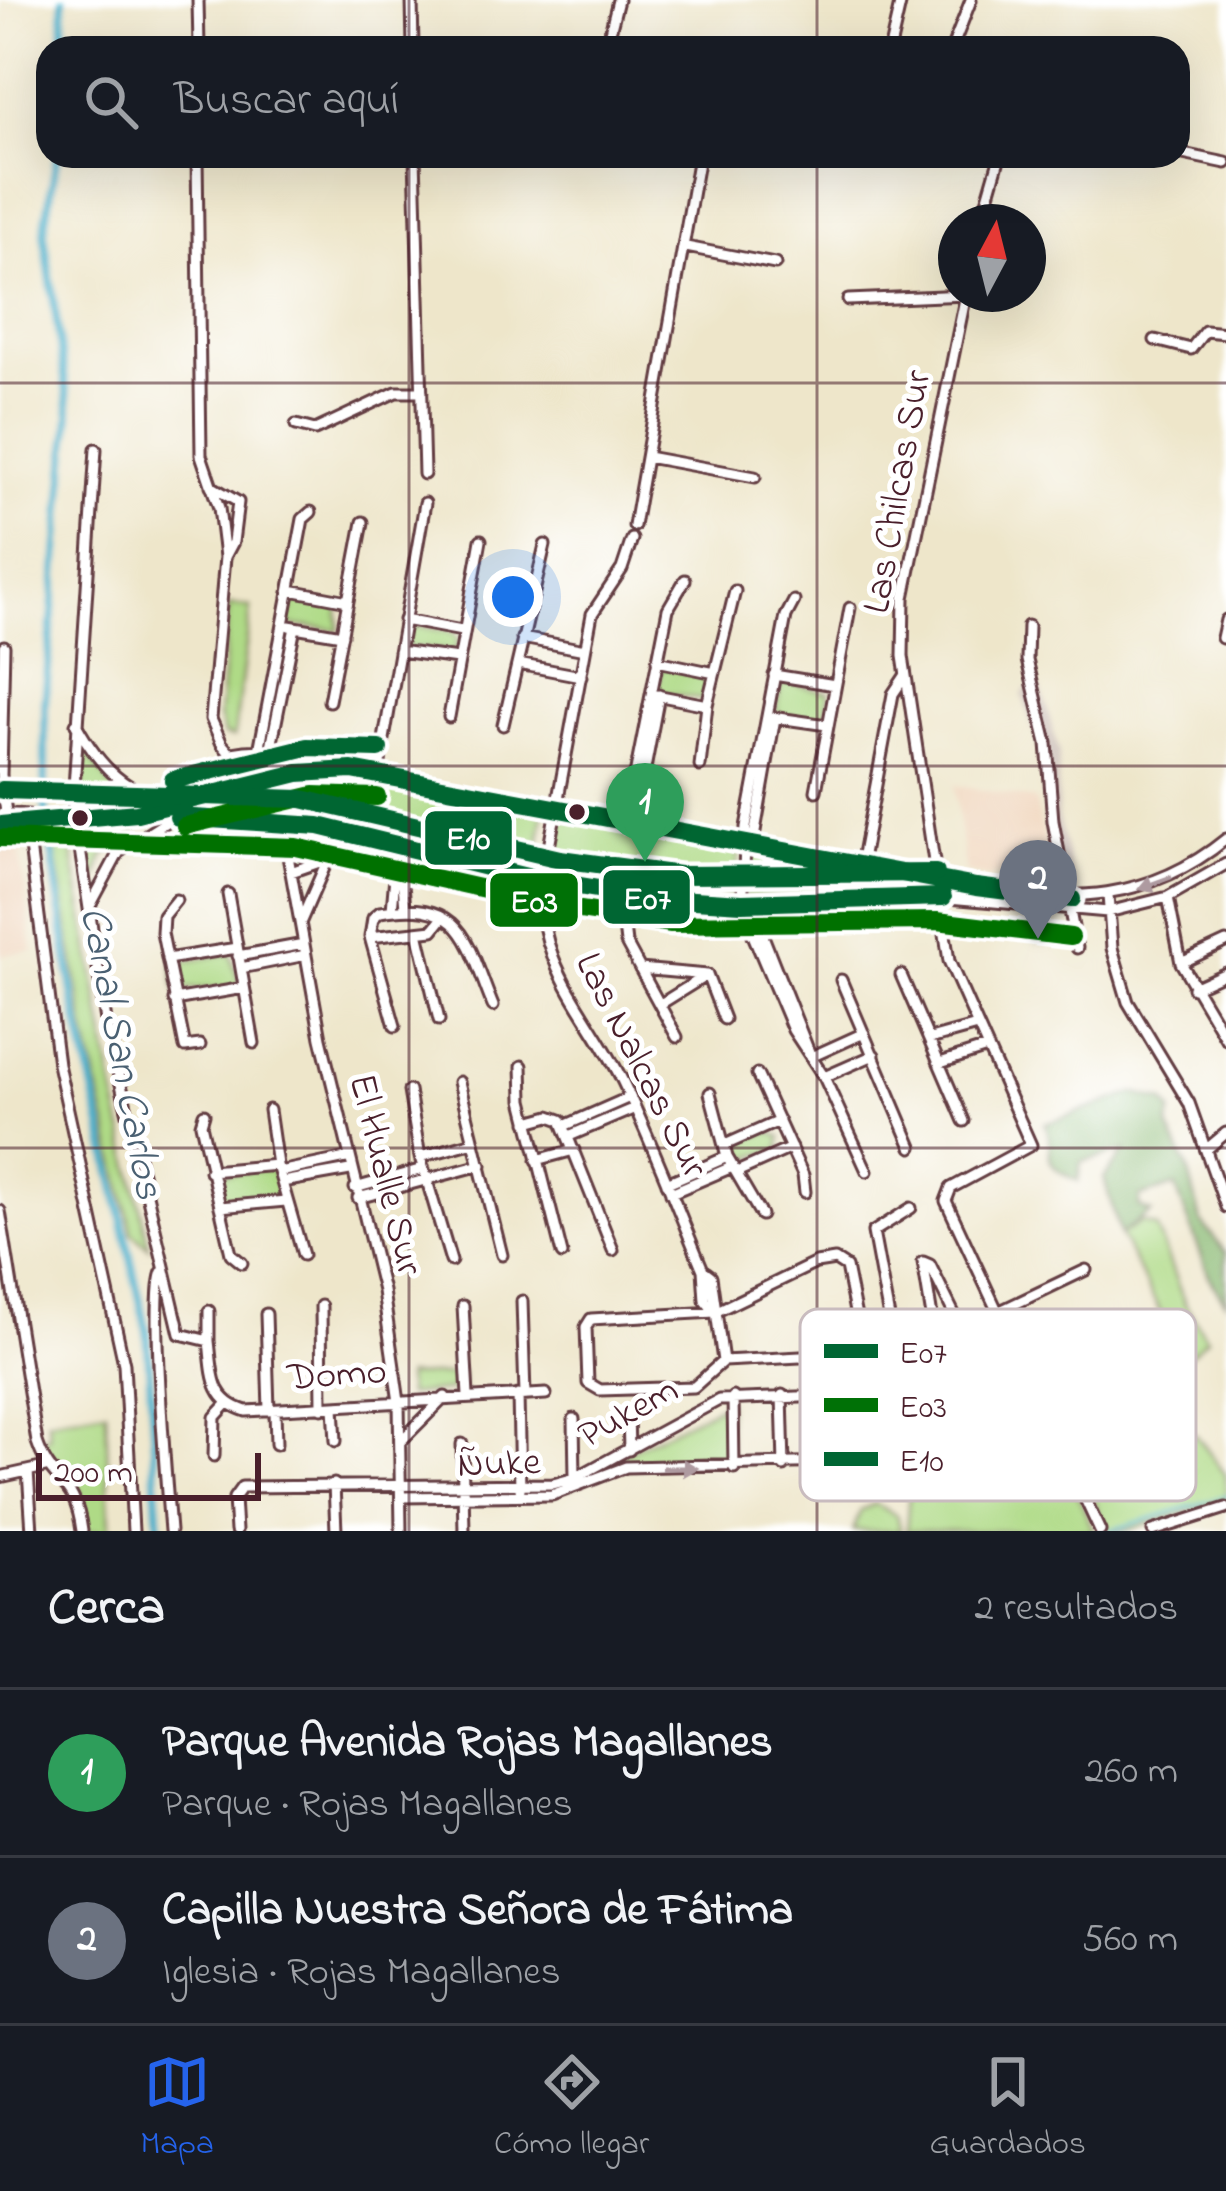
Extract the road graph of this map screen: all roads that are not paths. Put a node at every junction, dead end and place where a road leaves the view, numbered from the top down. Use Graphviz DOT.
graph roads {
  1 [pos="198,0"];
  2 [pos="412,0"];
  3 [pos="618,0"];
  4 [pos="901,0"];
  5 [pos="970,0"];
  6 [pos="199,36"];
  7 [pos="412,36"];
  8 [pos="609,36"];
  9 [pos="893,36"];
  10 [pos="956,36"];
  11 [pos="1190,156"];
  12 [pos="1226,164"];
  13 [pos="197,168"];
  14 [pos="416,168"];
  15 [pos="697,168"];
  16 [pos="997,168"];
  17 [pos="986,204"];
  18 [pos="686,247"];
  19 [pos="775,264"];
  20 [pos="938,295"];
  21 [pos="848,300"];
  22 [pos="962,312"];
  23 [pos="1226,333"];
  24 [pos="1155,340"];
  25 [pos="422,392"];
  26 [pos="296,425"];
  27 [pos="96,449"];
  28 [pos="647,457"];
  29 [pos="424,473"];
  30 [pos="755,477"];
  31 [pos="212,486"];
  32 [pos="425,503"];
  33 [pos="311,512"];
  34 [pos="364,521"];
  35 [pos="634,526"];
  36 [pos="632,539"];
  37 [pos="481,540"];
  38 [pos="545,545"];
  39 [pos="225,557"];
  40 [pos="685,580"];
  41 [pos="290,590"];
  42 [pos="735,591"];
  43 [pos="348,601"];
  44 [pos="794,601"];
  45 [pos="850,608"];
  46 [pos="404,620"];
  47 [pos="1226,620"];
  48 [pos="289,626"];
  49 [pos="1028,626"];
  50 [pos="462,631"];
  51 [pos="342,635"];
  52 [pos="522,638"];
  53 [pos="1222,638"];
  54 [pos="4,646"];
  55 [pos="585,650"];
  56 [pos="399,651"];
  57 [pos="458,659"];
  58 [pos="657,661"];
  59 [pos="518,664"];
  60 [pos="715,673"];
  61 [pos="774,675"];
  62 [pos="581,676"];
  63 [pos="905,676"];
  64 [pos="835,685"];
  65 [pos="655,694"];
  66 [pos="329,701"];
  67 [pos="707,705"];
  68 [pos="449,717"];
  69 [pos="770,717"];
  70 [pos="75,722"];
  71 [pos="827,724"];
  72 [pos="503,725"];
  73 [pos="265,752"];
  74 [pos="232,754"];
  75 [pos="700,766"];
  76 [pos="311,771"];
  77 [pos="378,773"];
  78 [pos="259,784"];
  79 [pos="816,791"];
  80 [pos="181,803"];
  81 [pos="556,807"];
  82 [pos="137,813"];
  83 [pos="176,817"];
  84 [pos="1,819"];
  85 [pos="75,819"];
  86 [pos="279,820"];
  87 [pos="631,822"];
  88 [pos="34,824"];
  89 [pos="354,832"];
  90 [pos="1226,838"];
  91 [pos="403,843"];
  92 [pos="748,844"];
  93 [pos="328,860"];
  94 [pos="1226,864"];
  95 [pos="862,865"];
  96 [pos="291,872"];
  97 [pos="934,879"];
  98 [pos="543,880"];
  99 [pos="620,893"];
  100 [pos="228,894"];
  101 [pos="1108,895"];
  102 [pos="937,897"];
  103 [pos="1168,897"];
  104 [pos="1072,899"];
  105 [pos="176,900"];
  106 [pos="742,903"];
  107 [pos="405,908"];
  108 [pos="392,910"];
  109 [pos="88,911"];
  110 [pos="1108,912"];
  111 [pos="1074,913"];
  112 [pos="441,920"];
  113 [pos="301,922"];
  114 [pos="418,932"];
  115 [pos="370,937"];
  116 [pos="1226,942"];
  117 [pos="1077,948"];
  118 [pos="305,950"];
  119 [pos="239,957"];
  120 [pos="167,959"];
  121 [pos="1181,963"];
  122 [pos="640,970"];
  123 [pos="1226,973"];
  124 [pos="707,975"];
  125 [pos="901,975"];
  126 [pos="841,980"];
  127 [pos="244,988"];
  128 [pos="1193,988"];
  129 [pos="174,1000"];
  130 [pos="662,1003"];
  131 [pos="493,1006"];
  132 [pos="724,1019"];
  133 [pos="440,1020"];
  134 [pos="394,1026"];
  135 [pos="976,1026"];
  136 [pos="864,1034"];
  137 [pos="676,1037"];
  138 [pos="1226,1039"];
  139 [pos="930,1040"];
  140 [pos="254,1043"];
  141 [pos="200,1045"];
  142 [pos="987,1048"];
  143 [pos="874,1055"];
  144 [pos="812,1058"];
  145 [pos="940,1063"];
  146 [pos="522,1066"];
  147 [pos="757,1073"];
  148 [pos="824,1077"];
  149 [pos="459,1082"];
  150 [pos="409,1091"];
  151 [pos="710,1093"];
  152 [pos="633,1103"];
  153 [pos="269,1110"];
  154 [pos="204,1114"];
  155 [pos="779,1121"];
  156 [pos="964,1121"];
  157 [pos="528,1122"];
  158 [pos="566,1131"];
  159 [pos="1226,1133"];
  160 [pos="474,1142"];
  161 [pos="727,1144"];
  162 [pos="790,1148"];
  163 [pos="912,1148"];
  164 [pos="1208,1148"];
  165 [pos="574,1150"];
  166 [pos="537,1160"];
  167 [pos="348,1164"];
  168 [pos="481,1165"];
  169 [pos="733,1165"];
  170 [pos="423,1168"];
  171 [pos="210,1171"];
  172 [pos="867,1171"];
  173 [pos="279,1173"];
  174 [pos="669,1188"];
  175 [pos="806,1192"];
  176 [pos="356,1193"];
  177 [pos="286,1202"];
  178 [pos="220,1207"];
  179 [pos="1226,1207"];
  180 [pos="911,1208"];
  181 [pos="0,1211"];
  182 [pos="761,1215"];
  183 [pos="613,1250"];
  184 [pos="562,1254"];
  185 [pos="304,1255"];
  186 [pos="502,1256"];
  187 [pos="451,1261"];
  188 [pos="242,1263"];
  189 [pos="1086,1270"];
  190 [pos="162,1272"];
  191 [pos="522,1301"];
  192 [pos="321,1306"];
  193 [pos="463,1306"];
  194 [pos="854,1309"];
  195 [pos="887,1309"];
  196 [pos="933,1309"];
  197 [pos="952,1309"];
  198 [pos="997,1309"];
  199 [pos="1002,1309"];
  200 [pos="209,1311"];
  201 [pos="715,1312"];
  202 [pos="266,1314"];
  203 [pos="209,1341"];
  204 [pos="800,1358"];
  205 [pos="723,1361"];
  206 [pos="546,1394"];
  207 [pos="522,1395"];
  208 [pos="467,1396"];
  209 [pos="733,1396"];
  210 [pos="782,1396"];
  211 [pos="800,1396"];
  212 [pos="445,1397"];
  213 [pos="399,1402"];
  214 [pos="228,1403"];
  215 [pos="328,1407"];
  216 [pos="272,1410"];
  217 [pos="628,1414"];
  218 [pos="574,1419"];
  219 [pos="335,1441"];
  220 [pos="400,1442"];
  221 [pos="276,1444"];
  222 [pos="462,1444"];
  223 [pos="629,1450"];
  224 [pos="214,1456"];
  225 [pos="800,1465"];
  226 [pos="784,1466"];
  227 [pos="45,1467"];
  228 [pos="734,1468"];
  229 [pos="28,1471"];
  230 [pos="0,1477"];
  231 [pos="574,1478"];
  232 [pos="400,1482"];
  233 [pos="334,1484"];
  234 [pos="462,1484"];
  235 [pos="520,1489"];
  236 [pos="401,1497"];
  237 [pos="463,1497"];
  238 [pos="1087,1501"];
  239 [pos="1226,1508"];
  240 [pos="1100,1529"];
  241 [pos="32,1531"];
  242 [pos="82,1531"];
  243 [pos="133,1531"];
  244 [pos="170,1531"];
  245 [pos="236,1531"];
  246 [pos="336,1531"];
  247 [pos="401,1531"];
  248 [pos="464,1531"];
  249 [pos="1154,1531"];
  1 -- 6 [label="street"];
  2 -- 7 [label="street"];
  3 -- 8 [label="street"];
  4 -- 9 [label="street"];
  5 -- 10 [label="street"];
  11 -- 12 [label="street"];
  13 -- 31 [label="street, El Hualle Sur"];
  14 -- 25 [label="street"];
  15 -- 18 [label="street"];
  16 -- 17 [label="street"];
  18 -- 19 [label="street"];
  18 -- 28 [label="street"];
  20 -- 21 [label="street"];
  22 -- 63 [label="street, Las Chilcas Sur"];
  23 -- 24 [label="street"];
  25 -- 26 [label="street"];
  25 -- 29 [label="street"];
  27 -- 70 [label="street"];
  28 -- 30 [label="street"];
  28 -- 35 [label="street"];
  31 -- 39 [label="street, El Hualle Sur"];
  31 -- 39 [label="street, El Hualle Sur"];
  32 -- 46 [label="street"];
  33 -- 41 [label="street"];
  34 -- 43 [label="street"];
  36 -- 55 [label="street, Las Nalcas Sur"];
  37 -- 50 [label="street"];
  38 -- 52 [label="street"];
  39 -- 74 [label="street, El Hualle Sur"];
  40 -- 58 [label="street"];
  41 -- 43 [label="street"];
  41 -- 48 [label="street"];
  42 -- 60 [label="street"];
  43 -- 51 [label="street"];
  44 -- 61 [label="street"];
  45 -- 64 [label="street"];
  46 -- 50 [label="street"];
  46 -- 56 [label="street"];
  47 -- 53 [label="street"];
  48 -- 51 [label="street"];
  48 -- 73 [label="street"];
  49 -- 104 [label="street"];
  50 -- 57 [label="street"];
  51 -- 66 [label="street"];
  52 -- 55 [label="street"];
  52 -- 59 [label="street"];
  54 -- 84 [label="street"];
  55 -- 62 [label="street, Las Nalcas Sur"];
  56 -- 57 [label="street"];
  56 -- 77 [label="street"];
  57 -- 68 [label="street"];
  58 -- 60 [label="street"];
  58 -- 65 [label="street"];
  59 -- 62 [label="street"];
  59 -- 72 [label="street"];
  60 -- 67 [label="street"];
  61 -- 64 [label="street"];
  61 -- 69 [label="street"];
  62 -- 81 [label="street, Las Nalcas Sur"];
  63 -- 95 [label="street"];
  63 -- 97 [label="street, Las Chilcas Sur"];
  64 -- 71 [label="street"];
  65 -- 67 [label="street"];
  65 -- 87 [label="street"];
  67 -- 75 [label="street"];
  69 -- 71 [label="street"];
  69 -- 92 [label="street"];
  70 -- 80 [label="street"];
  70 -- 85 [label="street"];
  71 -- 79 [label="street"];
  73 -- 74 [label="street"];
  73 -- 76 [label="street"];
  74 -- 78 [label="street, El Hualle Sur"];
  76 -- 77 [label="street"];
  76 -- 78 [label="street"];
  77 -- 81 [label="street"];
  77 -- 89 [label="street"];
  78 -- 80 [label="street"];
  78 -- 86 [label="street, El Hualle Sur"];
  80 -- 82 [label="street"];
  81 -- 87 [label="street"];
  81 -- 98 [label="street, Las Nalcas Sur"];
  82 -- 83 [label="street"];
  82 -- 85 [label="street"];
  83 -- 86 [label="street"];
  83 -- 109 [label="street"];
  84 -- 88 [label="street"];
  85 -- 88 [label="street"];
  85 -- 109 [label="street"];
  86 -- 89 [label="street"];
  86 -- 96 [label="street, El Hualle Sur"];
  87 -- 92 [label="street"];
  88 -- 243 [label="street"];
  89 -- 91 [label="street"];
  89 -- 93 [label="street"];
  90 -- 101 [label="street, one-way"];
  91 -- 98 [label="street"];
  91 -- 107 [label="street"];
  91 -- 108 [label="street"];
  92 -- 95 [label="street"];
  92 -- 106 [label="street"];
  93 -- 96 [label="street"];
  93 -- 113 [label="street"];
  94 -- 103 [label="street"];
  95 -- 97 [label="street"];
  96 -- 113 [label="street, El Hualle Sur"];
  97 -- 102 [label="street, Las Chilcas Sur"];
  97 -- 104 [label="street"];
  98 -- 99 [label="street"];
  98 -- 152 [label="street, Las Nalcas Sur"];
  99 -- 106 [label="street"];
  99 -- 122 [label="street"];
  100 -- 119 [label="street"];
  101 -- 104 [label="street"];
  101 -- 110 [label="street"];
  102 -- 106 [label="street"];
  102 -- 111 [label="street"];
  102 -- 135 [label="street, Las Chilcas Sur"];
  103 -- 110 [label="street"];
  103 -- 121 [label="street"];
  104 -- 111 [label="street"];
  105 -- 120 [label="street"];
  106 -- 144 [label="street"];
  107 -- 108 [label="street"];
  107 -- 112 [label="street"];
  108 -- 115 [label="street"];
  109 -- 190 [label="street"];
  110 -- 111 [label="street"];
  110 -- 164 [label="street"];
  111 -- 117 [label="street"];
  112 -- 114 [label="street"];
  112 -- 131 [label="street"];
  113 -- 118 [label="street, El Hualle Sur"];
  114 -- 115 [label="street"];
  114 -- 133 [label="street"];
  115 -- 134 [label="street"];
  116 -- 121 [label="street"];
  118 -- 119 [label="street"];
  118 -- 167 [label="street, El Hualle Sur"];
  119 -- 120 [label="street"];
  119 -- 127 [label="street"];
  120 -- 129 [label="street"];
  121 -- 128 [label="street"];
  122 -- 124 [label="street"];
  122 -- 130 [label="street"];
  123 -- 128 [label="street"];
  124 -- 130 [label="street"];
  124 -- 132 [label="street"];
  125 -- 139 [label="street"];
  126 -- 136 [label="street"];
  127 -- 129 [label="street"];
  127 -- 140 [label="street"];
  128 -- 138 [label="street"];
  129 -- 141 [label="street"];
  130 -- 137 [label="street"];
  135 -- 139 [label="street"];
  135 -- 142 [label="street, Las Chilcas Sur"];
  136 -- 143 [label="street"];
  136 -- 144 [label="street"];
  139 -- 145 [label="street"];
  142 -- 145 [label="street"];
  142 -- 198 [label="street, Las Chilcas Sur"];
  143 -- 148 [label="street"];
  143 -- 163 [label="street"];
  144 -- 148 [label="street"];
  145 -- 156 [label="street"];
  146 -- 157 [label="street"];
  147 -- 155 [label="street"];
  148 -- 172 [label="street"];
  149 -- 160 [label="street"];
  150 -- 170 [label="street"];
  151 -- 161 [label="street"];
  152 -- 158 [label="street"];
  152 -- 174 [label="street, Las Nalcas Sur"];
  153 -- 173 [label="street"];
  154 -- 171 [label="street"];
  155 -- 161 [label="street"];
  155 -- 162 [label="street"];
  157 -- 158 [label="street"];
  157 -- 166 [label="street"];
  158 -- 165 [label="street"];
  159 -- 164 [label="street"];
  160 -- 168 [label="street"];
  160 -- 170 [label="street"];
  161 -- 169 [label="street"];
  162 -- 169 [label="street"];
  162 -- 175 [label="street"];
  164 -- 179 [label="street"];
  165 -- 166 [label="street"];
  165 -- 183 [label="street"];
  166 -- 184 [label="street"];
  167 -- 173 [label="street"];
  167 -- 176 [label="street, El Hualle Sur"];
  168 -- 170 [label="street"];
  168 -- 186 [label="street"];
  169 -- 174 [label="street"];
  169 -- 182 [label="street"];
  170 -- 176 [label="street"];
  170 -- 187 [label="street"];
  171 -- 173 [label="street"];
  171 -- 178 [label="street"];
  173 -- 177 [label="street"];
  174 -- 201 [label="street, Las Nalcas Sur"];
  176 -- 213 [label="street, El Hualle Sur"];
  177 -- 178 [label="street"];
  177 -- 185 [label="street"];
  178 -- 188 [label="street"];
  180 -- 195 [label="street"];
  181 -- 227 [label="street"];
  189 -- 199 [label="street"];
  190 -- 203 [label="street"];
  190 -- 244 [label="street"];
  191 -- 207 [label="street"];
  192 -- 215 [label="street"];
  193 -- 208 [label="street"];
  194 -- 201 [label="street"];
  196 -- 197 [label="street"];
  200 -- 203 [label="street"];
  201 -- 205 [label="street, Las Nalcas Sur"];
  201 -- 205 [label="street"];
  202 -- 216 [label="street"];
  203 -- 214 [label="street"];
  204 -- 205 [label="street"];
  206 -- 207 [label="street, Domo"];
  207 -- 208 [label="street, Domo"];
  207 -- 235 [label="street"];
  208 -- 212 [label="street, Domo"];
  209 -- 210 [label="street, Pukem"];
  209 -- 223 [label="street, Pukem"];
  209 -- 228 [label="street"];
  210 -- 211 [label="street, Pukem"];
  210 -- 226 [label="street"];
  212 -- 213 [label="street, Domo"];
  212 -- 220 [label="street"];
  213 -- 215 [label="street, Domo"];
  213 -- 220 [label="street, El Hualle Sur"];
  214 -- 216 [label="street, Domo"];
  214 -- 224 [label="street"];
  215 -- 216 [label="street, Domo"];
  215 -- 219 [label="street"];
  216 -- 221 [label="street"];
  217 -- 223 [label="street"];
  218 -- 231 [label="street"];
  220 -- 232 [label="street, El Hualle Sur"];
  222 -- 234 [label="street"];
  223 -- 231 [label="street, Pukem"];
  225 -- 226 [label="street, Ñuke"];
  226 -- 228 [label="street, Ñuke"];
  227 -- 229 [label="street"];
  227 -- 242 [label="street"];
  235 -- 228 [label="street, Ñuke, one-way"];
  229 -- 230 [label="street"];
  229 -- 241 [label="street"];
  231 -- 235 [label="street, Pukem"];
  232 -- 233 [label="street, Pukem"];
  232 -- 234 [label="street, Pukem"];
  232 -- 236 [label="street, El Hualle Sur"];
  233 -- 245 [label="street, Pukem"];
  233 -- 246 [label="street"];
  234 -- 235 [label="street, Pukem"];
  234 -- 237 [label="street"];
  235 -- 237 [label="street, Ñuke"];
  236 -- 237 [label="street, Ñuke"];
  236 -- 247 [label="street, El Hualle Sur"];
  237 -- 248 [label="street"];
  238 -- 240 [label="street, Las Chilcas Sur"];
  239 -- 249 [label="street"];
}
